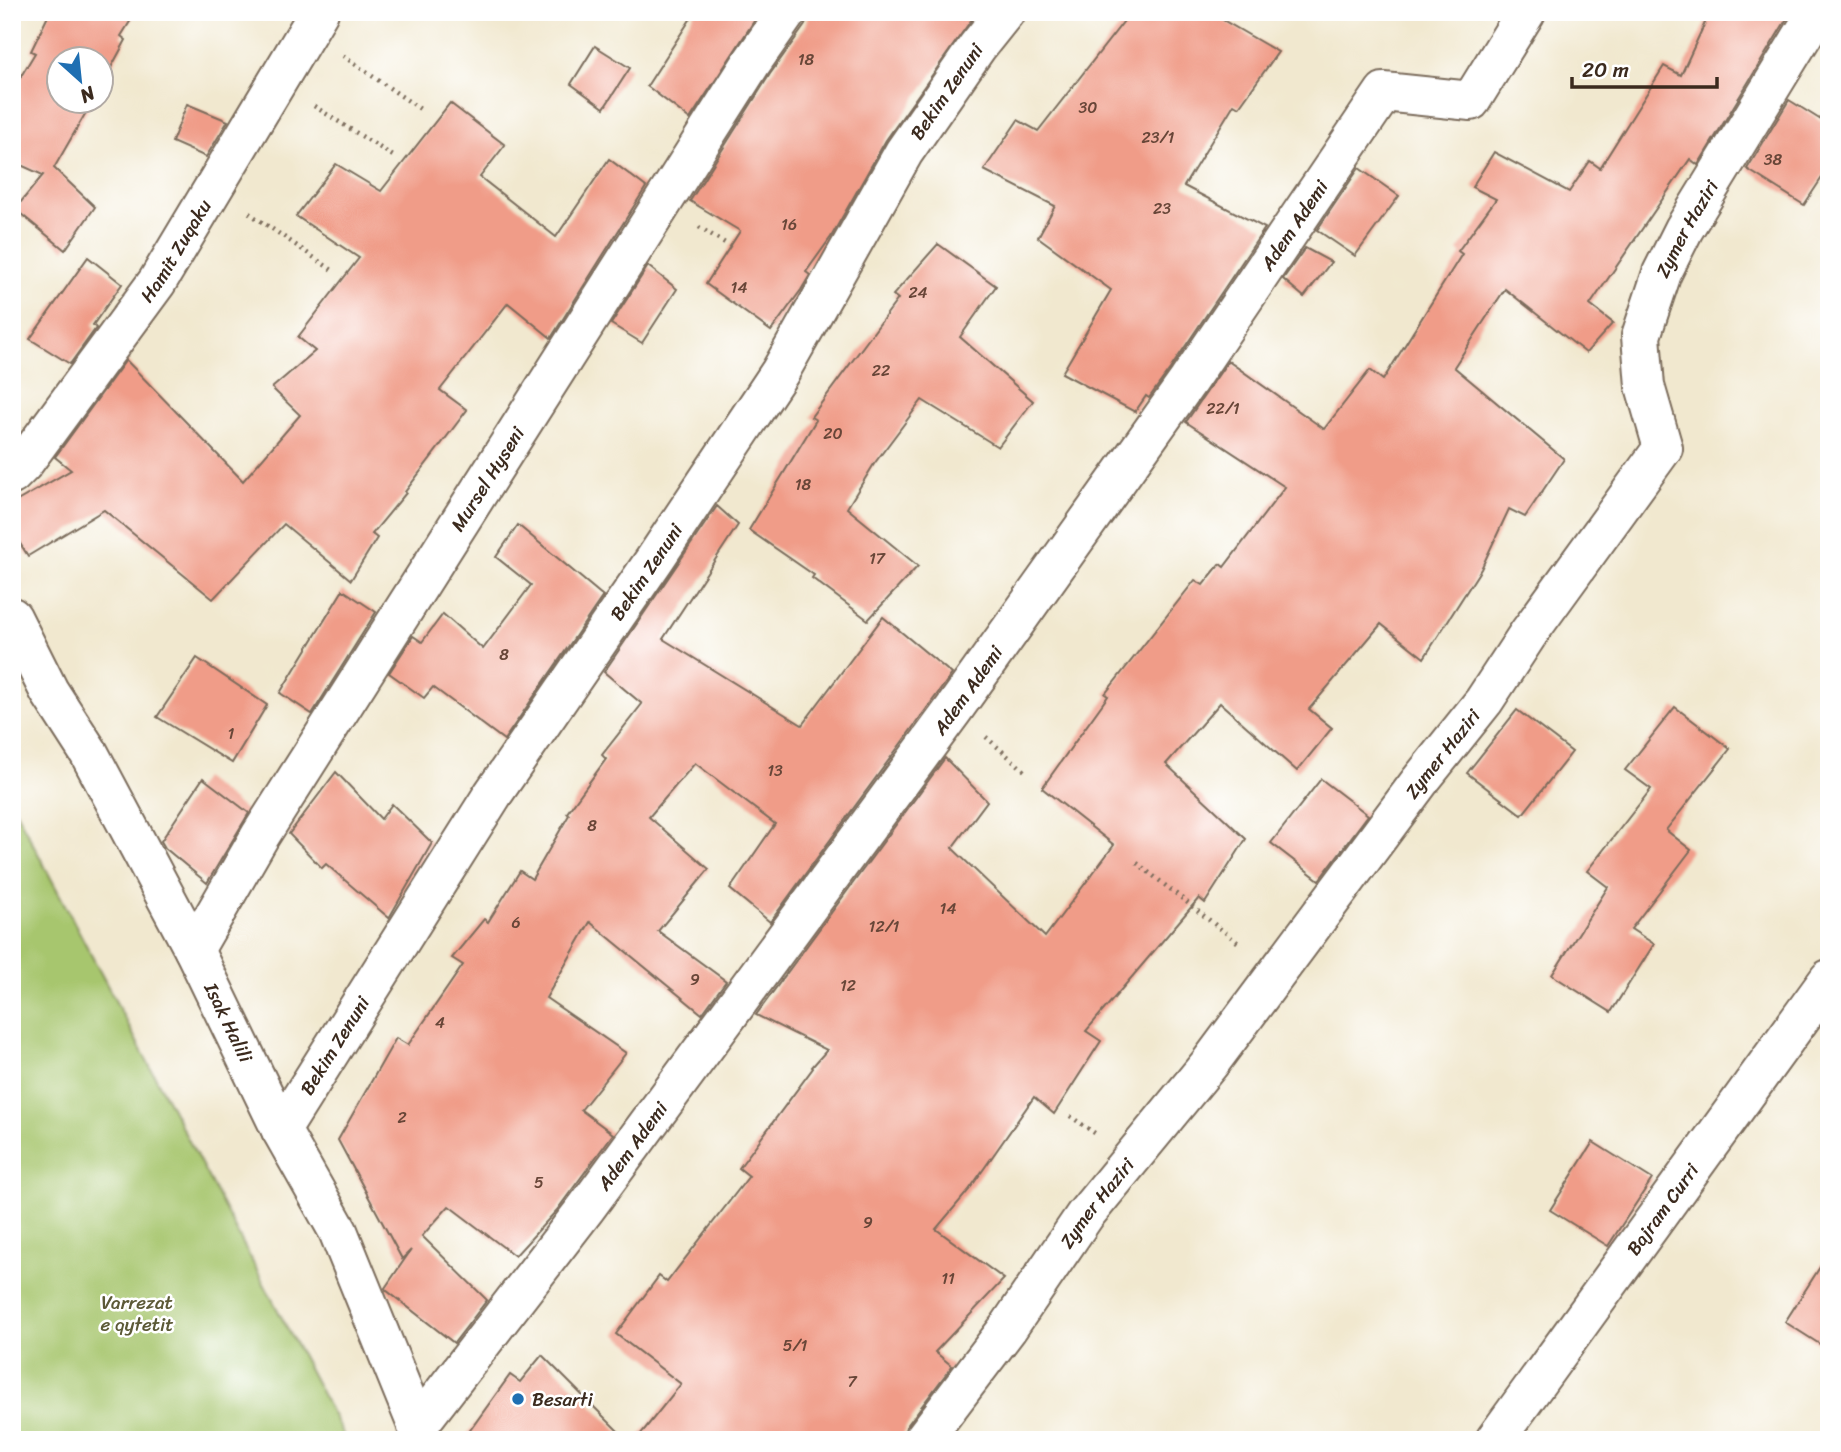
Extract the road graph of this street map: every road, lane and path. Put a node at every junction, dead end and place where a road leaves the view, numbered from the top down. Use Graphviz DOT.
graph roads {
  1 [pos="787,12"];
  2 [pos="1005,12"];
  3 [pos="1526,12"];
  4 [pos="1817,12"];
  5 [pos="313,22"];
  6 [pos="277,82"];
  7 [pos="423,111"];
  8 [pos="393,156"];
  9 [pos="213,188"];
  10 [pos="335,272"];
  11 [pos="12,475"];
  12 [pos="12,617"];
  13 [pos="1137,863"];
  14 [pos="194,950"];
  15 [pos="1277,974"];
  16 [pos="1829,979"];
  17 [pos="281,1130"];
  18 [pos="420,1433"];
  19 [pos="923,1440"];
  20 [pos="1495,1440"];
  1 -- 14 [label="street, Mursel Hyseni"];
  2 -- 17 [label="street, Bekim Zenuni"];
  3 -- 18 [label="street, Adem Ademi"];
  4 -- 15 [label="street, Zymer Haziri"];
  5 -- 6 [label="street, Hamit Zuqaku"];
  5 -- 7 [label="path"];
  6 -- 8 [label="path"];
  6 -- 9 [label="street, Hamit Zuqaku"];
  9 -- 10 [label="path"];
  9 -- 11 [label="street, Hamit Zuqaku"];
  12 -- 14 [label="street, Isak Halili"];
  13 -- 15 [label="path"];
  14 -- 17 [label="street, Isak Halili"];
  15 -- 19 [label="street, Zymer Haziri"];
  16 -- 20 [label="street, Bajram Curri"];
  17 -- 18 [label="street, Isak Halili"];
}
